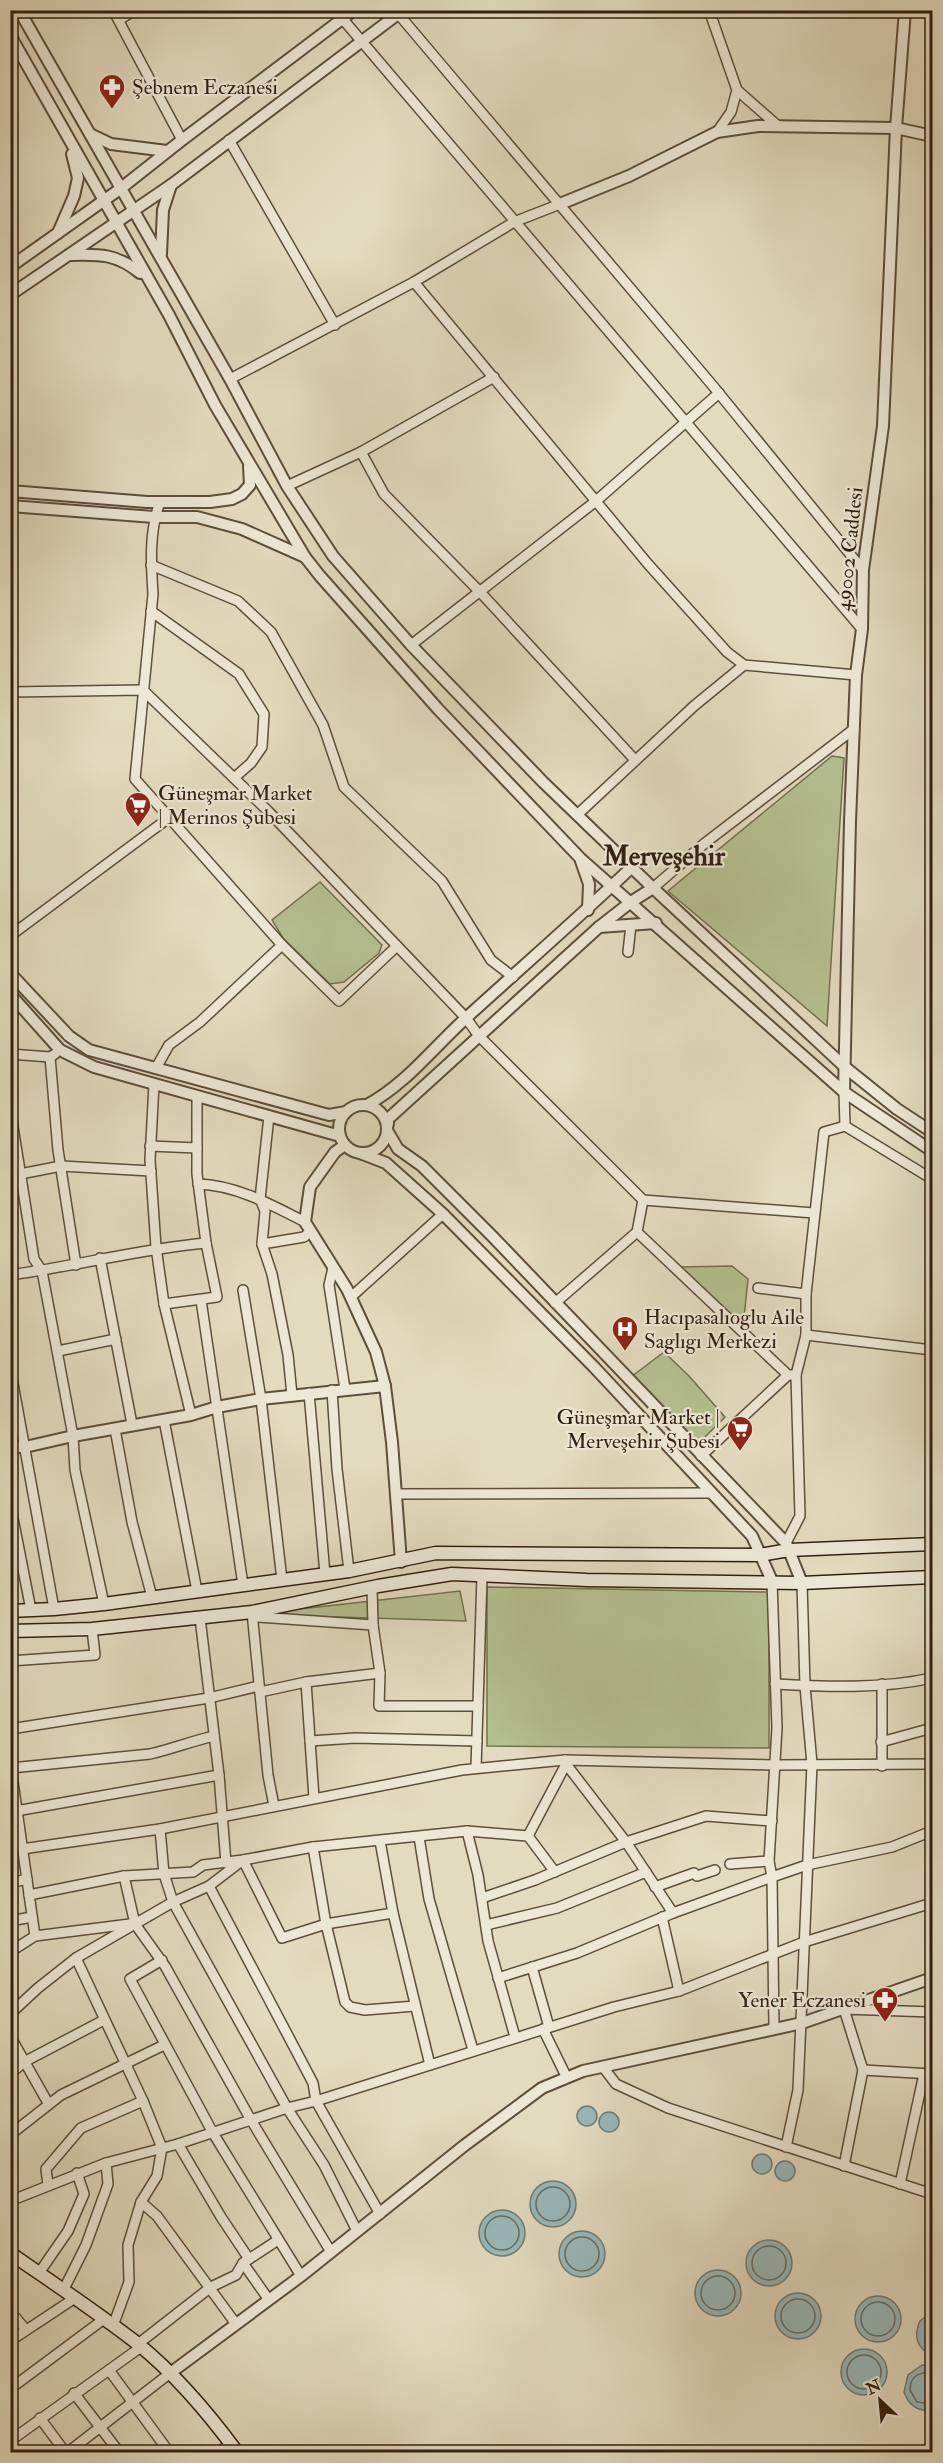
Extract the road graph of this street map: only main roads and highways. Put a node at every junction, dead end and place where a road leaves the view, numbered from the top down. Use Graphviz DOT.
graph roads {
  1 [pos="933,1544"];
  2 [pos="933,1577"];
  3 [pos="10,1611"];
  4 [pos="10,1631"];
  5 [pos="12,2258"];
  6 [pos="234,2449"];
  1 -- 3 [label="main road"];
  2 -- 4 [label="main road"];
  5 -- 6 [label="main road"];
}
